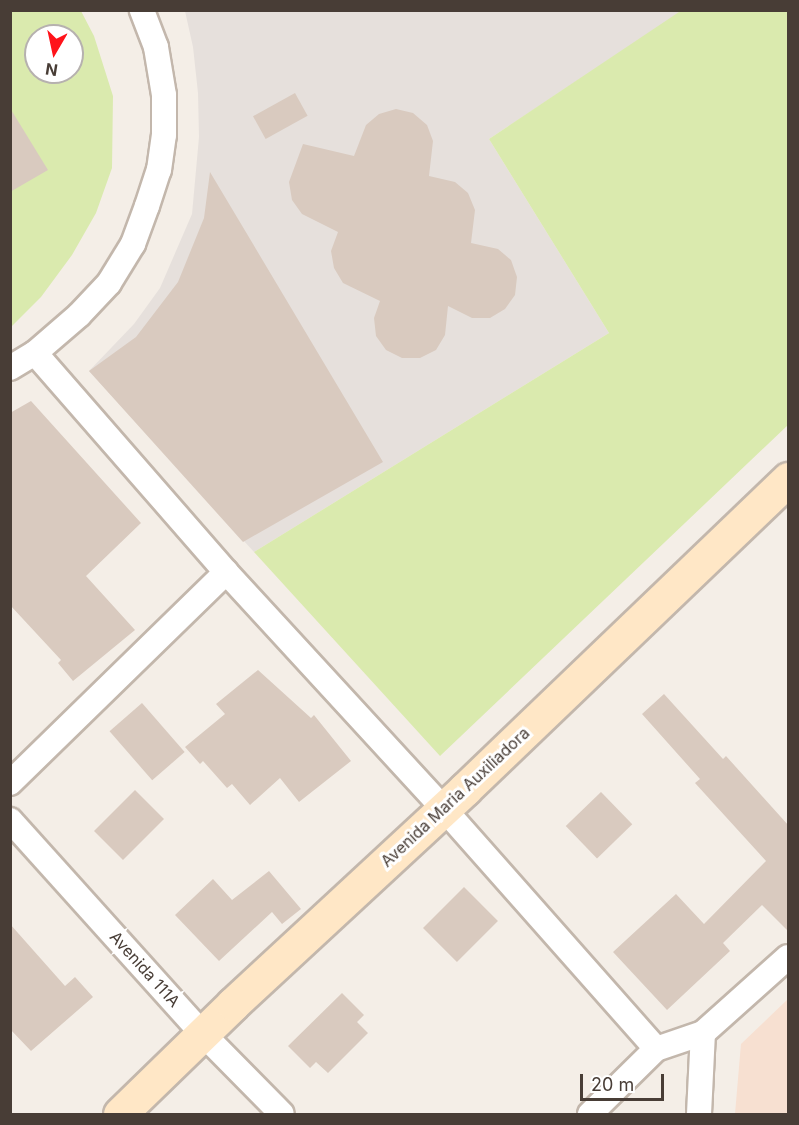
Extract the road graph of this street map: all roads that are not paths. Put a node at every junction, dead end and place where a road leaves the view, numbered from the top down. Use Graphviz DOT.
graph roads {
  1 [pos="142,10"];
  2 [pos="35,353"];
  3 [pos="10,368"];
  4 [pos="789,479"];
  5 [pos="226,572"];
  6 [pos="10,783"];
  7 [pos="444,809"];
  8 [pos="10,820"];
  9 [pos="789,957"];
  10 [pos="703,1033"];
  11 [pos="203,1034"];
  12 [pos="656,1049"];
  13 [pos="120,1114"];
  14 [pos="282,1114"];
  15 [pos="590,1114"];
  16 [pos="699,1114"];
  1 -- 2 [label="street"];
  2 -- 3 [label="street"];
  2 -- 5 [label="street"];
  4 -- 7 [label="main road, Avenida Maria Auxiliadora"];
  5 -- 6 [label="street"];
  5 -- 7 [label="street"];
  7 -- 11 [label="main road, Avenida Maria Auxiliadora"];
  7 -- 12 [label="street"];
  8 -- 11 [label="street, Avenida 111A"];
  9 -- 10 [label="street"];
  10 -- 12 [label="street"];
  10 -- 16 [label="street"];
  11 -- 13 [label="main road, Avenida Maria Auxiliadora"];
  11 -- 14 [label="street, Avenida 111A"];
  12 -- 15 [label="street"];
}
